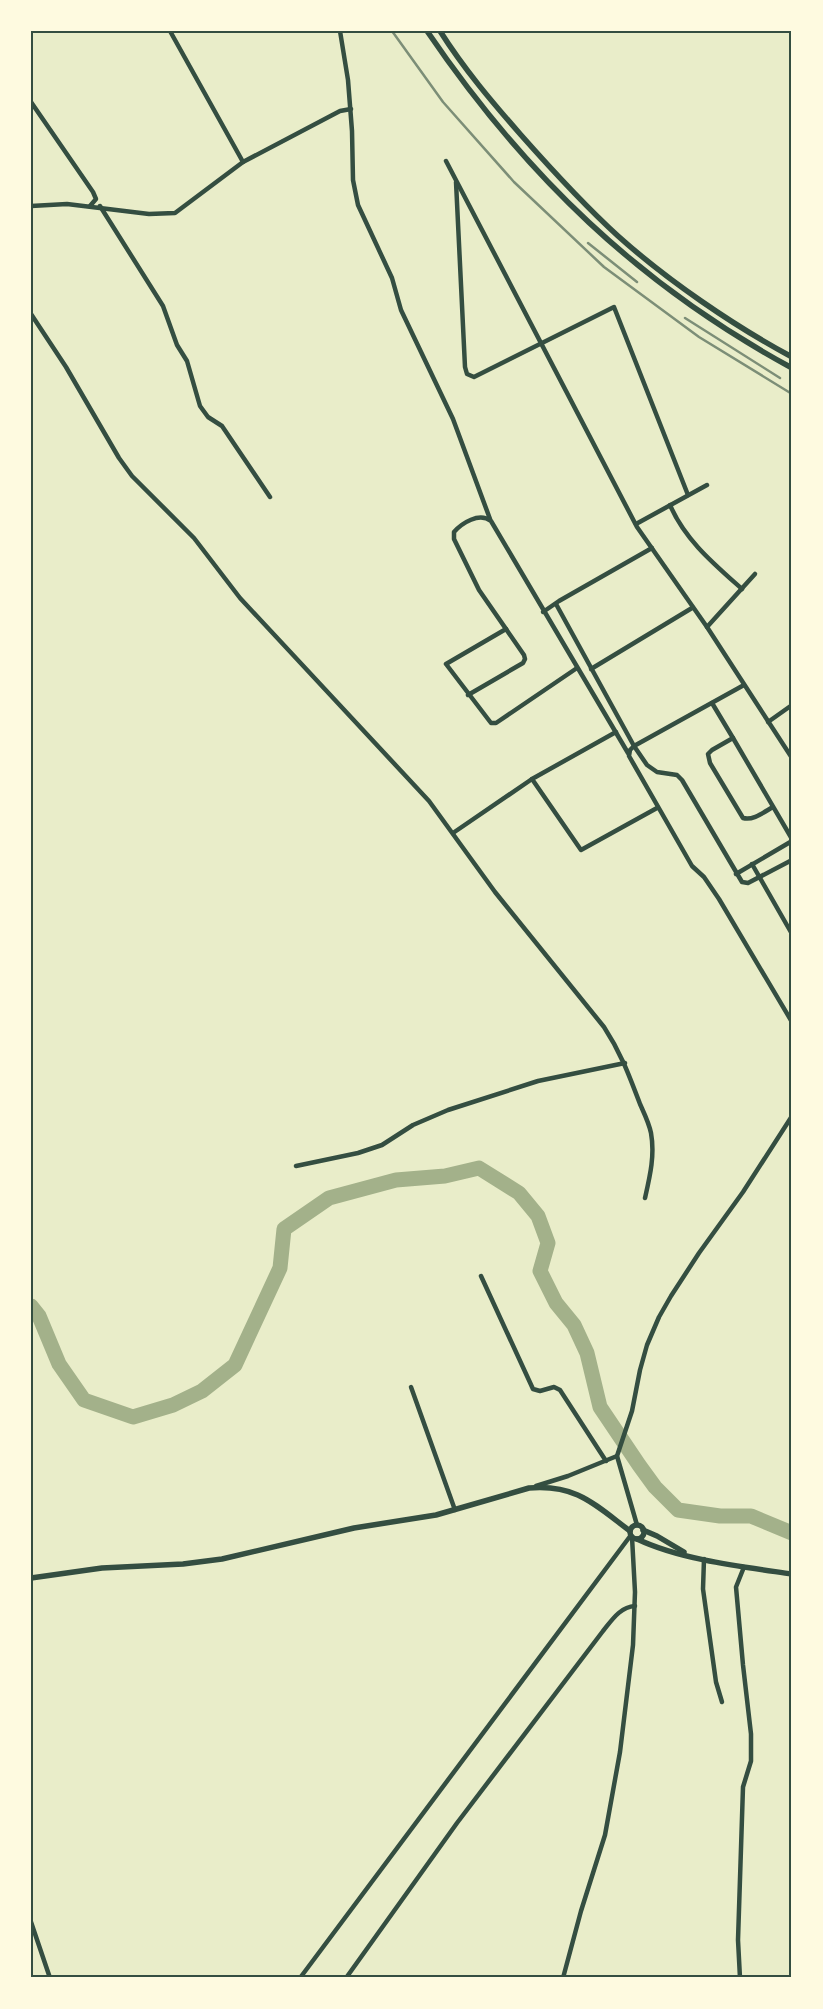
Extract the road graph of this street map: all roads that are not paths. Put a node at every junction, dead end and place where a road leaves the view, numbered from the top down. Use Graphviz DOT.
graph roads {
  1 [pos="170,31"];
  2 [pos="340,31"];
  3 [pos="428,31"];
  4 [pos="440,31"];
  5 [pos="31,102"];
  6 [pos="351,109"];
  7 [pos="243,162"];
  8 [pos="446,162"];
  9 [pos="456,181"];
  10 [pos="31,206"];
  11 [pos="90,206"];
  12 [pos="100,206"];
  13 [pos="31,314"];
  14 [pos="542,344"];
  15 [pos="792,357"];
  16 [pos="792,368"];
  17 [pos="707,485"];
  18 [pos="688,495"];
  19 [pos="270,497"];
  20 [pos="670,505"];
  21 [pos="491,520"];
  22 [pos="636,524"];
  23 [pos="652,548"];
  24 [pos="755,574"];
  25 [pos="742,590"];
  26 [pos="556,604"];
  27 [pos="692,608"];
  28 [pos="543,612"];
  29 [pos="706,627"];
  30 [pos="506,629"];
  31 [pos="577,668"];
  32 [pos="591,669"];
  33 [pos="744,685"];
  34 [pos="468,695"];
  35 [pos="712,703"];
  36 [pos="792,705"];
  37 [pos="620,720"];
  38 [pos="768,722"];
  39 [pos="611,724"];
  40 [pos="616,732"];
  41 [pos="733,738"];
  42 [pos="634,746"];
  43 [pos="628,753"];
  44 [pos="792,758"];
  45 [pos="532,779"];
  46 [pos="772,807"];
  47 [pos="658,808"];
  48 [pos="453,834"];
  49 [pos="792,840"];
  50 [pos="792,860"];
  51 [pos="752,864"];
  52 [pos="736,874"];
  53 [pos="760,877"];
  54 [pos="792,934"];
  55 [pos="792,1022"];
  56 [pos="625,1063"];
  57 [pos="792,1116"];
  58 [pos="296,1166"];
  59 [pos="645,1198"];
  60 [pos="482,1276"];
  61 [pos="411,1387"];
  62 [pos="617,1456"];
  63 [pos="606,1461"];
  64 [pos="528,1488"];
  65 [pos="455,1510"];
  66 [pos="637,1526"];
  67 [pos="643,1530"];
  68 [pos="632,1535"];
  69 [pos="690,1556"];
  70 [pos="704,1559"];
  71 [pos="744,1567"];
  72 [pos="792,1574"];
  73 [pos="31,1578"];
  74 [pos="635,1606"];
  75 [pos="722,1702"];
  76 [pos="31,1922"];
  77 [pos="50,1978"];
  78 [pos="300,1978"];
  79 [pos="346,1978"];
  80 [pos="563,1978"];
  81 [pos="740,1978"];
  1 -- 7 [label="street"];
  2 -- 6 [label="street"];
  3 -- 16 [label="street"];
  4 -- 15 [label="street"];
  5 -- 11 [label="street"];
  6 -- 7 [label="street"];
  6 -- 21 [label="street"];
  7 -- 12 [label="street"];
  8 -- 9 [label="street"];
  9 -- 14 [label="street"];
  9 -- 14 [label="street"];
  10 -- 11 [label="street"];
  11 -- 12 [label="street"];
  12 -- 19 [label="street"];
  13 -- 48 [label="street"];
  14 -- 18 [label="street"];
  14 -- 22 [label="street"];
  17 -- 18 [label="street"];
  18 -- 20 [label="street"];
  20 -- 22 [label="street"];
  20 -- 25 [label="street"];
  21 -- 28 [label="street"];
  21 -- 30 [label="street"];
  22 -- 23 [label="street"];
  23 -- 26 [label="street"];
  23 -- 27 [label="street"];
  24 -- 25 [label="street"];
  25 -- 29 [label="street"];
  26 -- 28 [label="street"];
  26 -- 32 [label="street"];
  27 -- 29 [label="street"];
  27 -- 32 [label="street"];
  28 -- 31 [label="street"];
  29 -- 33 [label="street"];
  30 -- 34 [label="street"];
  30 -- 34 [label="street"];
  31 -- 34 [label="street"];
  31 -- 39 [label="street"];
  32 -- 37 [label="street"];
  33 -- 35 [label="street"];
  33 -- 38 [label="street"];
  35 -- 41 [label="street"];
  35 -- 42 [label="street"];
  36 -- 38 [label="street"];
  37 -- 39 [label="street"];
  37 -- 42 [label="street"];
  38 -- 44 [label="street"];
  39 -- 40 [label="street"];
  40 -- 43 [label="street"];
  40 -- 45 [label="street"];
  41 -- 46 [label="street"];
  41 -- 46 [label="street"];
  42 -- 43 [label="street"];
  42 -- 52 [label="street"];
  43 -- 47 [label="street"];
  45 -- 47 [label="street"];
  45 -- 48 [label="street"];
  46 -- 49 [label="street"];
  47 -- 55 [label="street"];
  48 -- 56 [label="street"];
  49 -- 51 [label="street"];
  50 -- 53 [label="street"];
  51 -- 52 [label="street"];
  51 -- 53 [label="street"];
  52 -- 53 [label="street"];
  53 -- 54 [label="street"];
  56 -- 58 [label="street"];
  56 -- 59 [label="street"];
  57 -- 62 [label="street"];
  60 -- 63 [label="street"];
  61 -- 65 [label="street"];
  62 -- 63 [label="street"];
  62 -- 66 [label="street"];
  63 -- 64 [label="street"];
  64 -- 65 [label="street"];
  64 -- 68 [label="street"];
  65 -- 73 [label="street"];
  66 -- 67 [label="street"];
  66 -- 68 [label="street"];
  67 -- 68 [label="street"];
  67 -- 69 [label="street"];
  68 -- 69 [label="street"];
  68 -- 74 [label="street"];
  68 -- 78 [label="street"];
  69 -- 70 [label="street"];
  70 -- 71 [label="street"];
  70 -- 75 [label="street"];
  71 -- 72 [label="street"];
  71 -- 81 [label="street"];
  74 -- 79 [label="street"];
  74 -- 80 [label="street"];
  76 -- 77 [label="street"];
}
